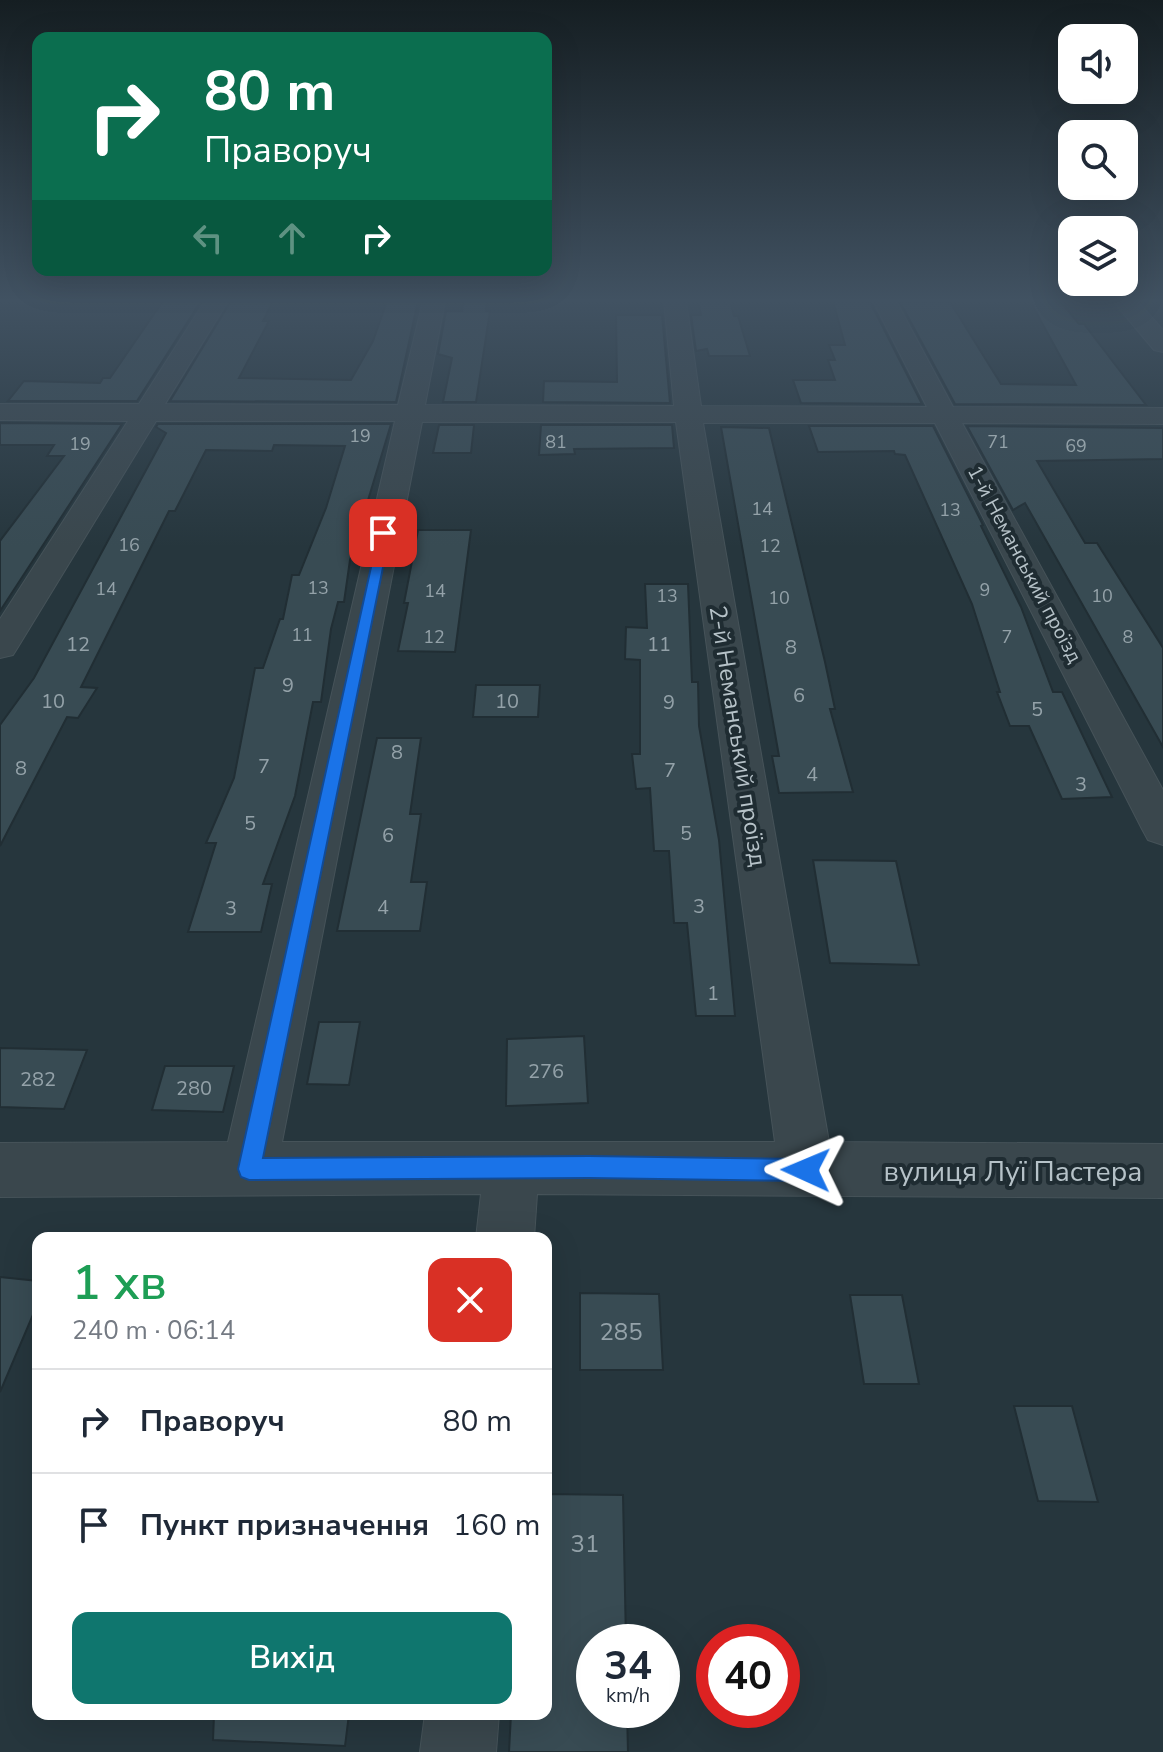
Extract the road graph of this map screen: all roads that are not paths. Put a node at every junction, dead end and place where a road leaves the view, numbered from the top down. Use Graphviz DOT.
graph roads {
  1 [pos="165,383"];
  2 [pos="416,383"];
  3 [pos="684,383"];
  4 [pos="929,383"];
  5 [pos="0,412"];
  6 [pos="147,412"];
  7 [pos="409,413"];
  8 [pos="688,413"];
  9 [pos="947,415"];
  10 [pos="1163,416"];
  11 [pos="0,647"];
  12 [pos="1163,829"];
  13 [pos="249,1169"];
  14 [pos="511,1169"];
  15 [pos="0,1170"];
  16 [pos="806,1170"];
  17 [pos="1163,1171"];
  18 [pos="506,1232"];
  19 [pos="461,1720"];
  20 [pos="458,1752"];
  1 -- 6 [label="street"];
  2 -- 7 [label="street"];
  3 -- 8 [label="street, 2-й Неманський проїзд"];
  4 -- 9 [label="street, 1-й Неманський проїзд"];
  5 -- 6 [label="street"];
  6 -- 7 [label="street"];
  6 -- 11 [label="street"];
  7 -- 8 [label="street"];
  7 -- 13 [label="street"];
  8 -- 9 [label="street"];
  8 -- 16 [label="street, 2-й Неманський проїзд"];
  9 -- 10 [label="street"];
  9 -- 12 [label="street, 1-й Неманський проїзд"];
  13 -- 14 [label="street, вулиця Луї Пастера"];
  13 -- 15 [label="street, вулиця Луї Пастера"];
  14 -- 16 [label="street, вулиця Луї Пастера"];
  14 -- 18 [label="street"];
  16 -- 17 [label="street, вулиця Луї Пастера"];
  19 -- 20 [label="street"];
}
